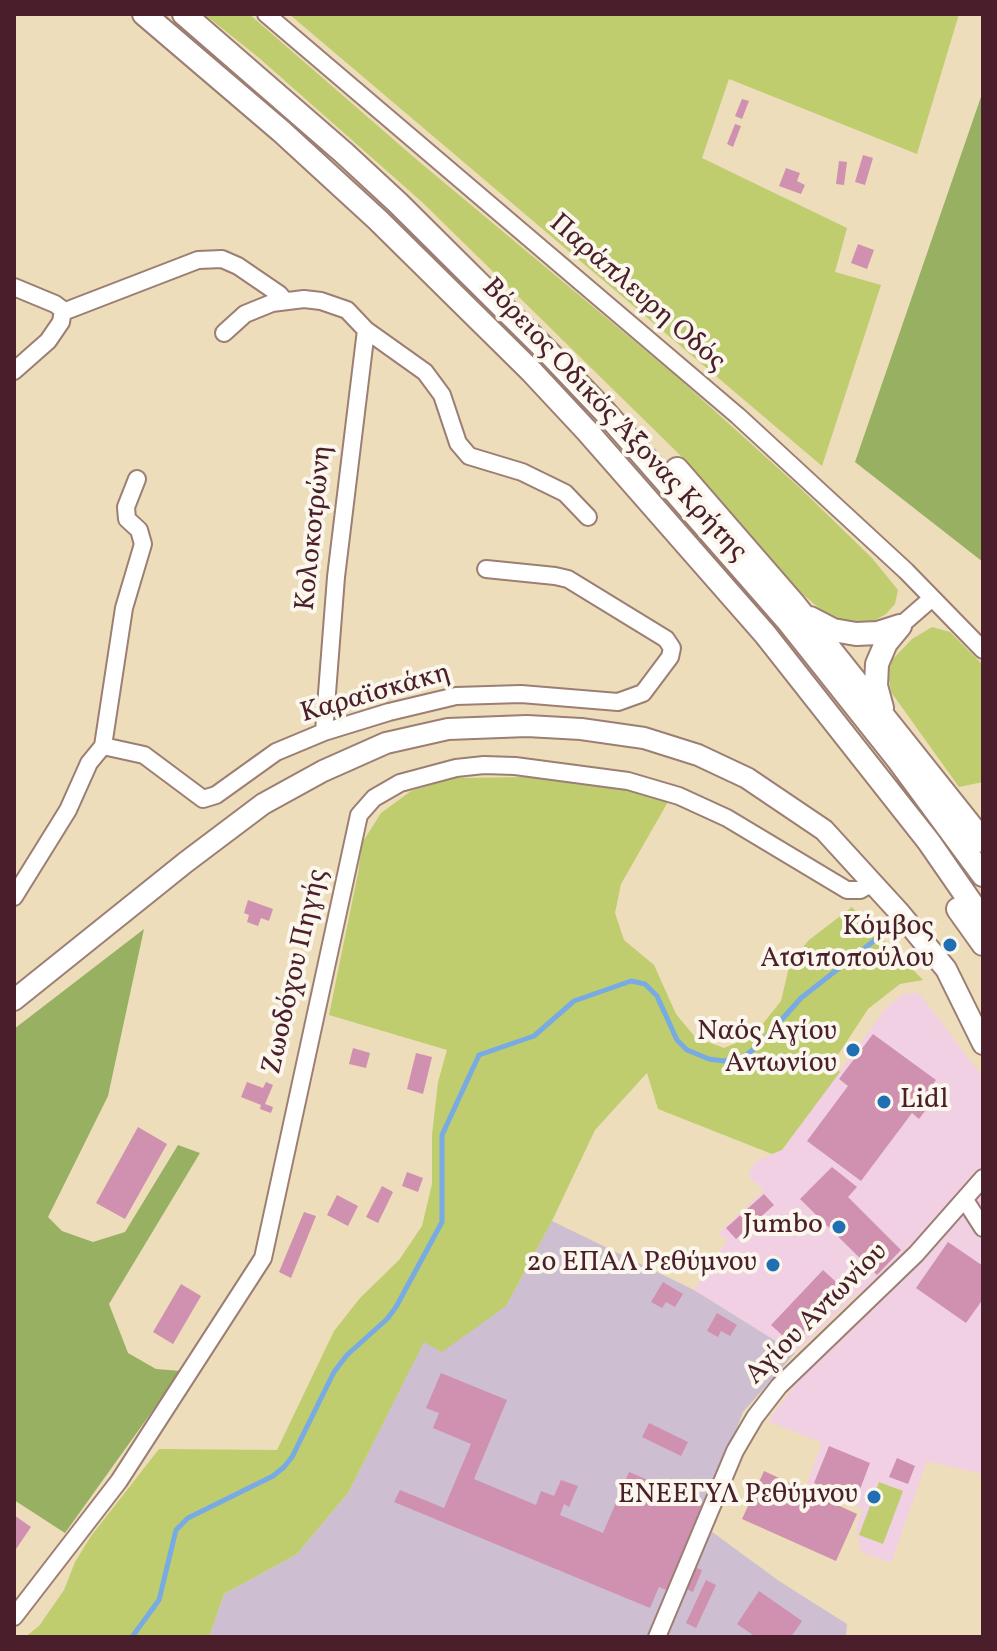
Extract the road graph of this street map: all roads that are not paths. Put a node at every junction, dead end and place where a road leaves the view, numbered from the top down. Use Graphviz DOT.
graph roads {
  1 [pos="144,14"];
  2 [pos="184,14"];
  3 [pos="266,14"];
  4 [pos="14,287"];
  5 [pos="285,301"];
  6 [pos="63,311"];
  7 [pos="366,330"];
  8 [pos="224,333"];
  9 [pos="549,353"];
  10 [pos="14,371"];
  11 [pos="531,371"];
  12 [pos="137,479"];
  13 [pos="588,517"];
  14 [pos="486,569"];
  15 [pos="931,599"];
  16 [pos="795,605"];
  17 [pos="900,626"];
  18 [pos="983,650"];
  19 [pos="893,726"];
  20 [pos="324,732"];
  21 [pos="103,746"];
  22 [pos="983,841"];
  23 [pos="983,875"];
  24 [pos="872,883"];
  25 [pos="14,897"];
  26 [pos="983,920"];
  27 [pos="983,944"];
  28 [pos="14,1000"];
  29 [pos="983,1044"];
  30 [pos="983,1178"];
  31 [pos="965,1200"];
  32 [pos="983,1228"];
  33 [pos="14,1617"];
  34 [pos="657,1637"];
  1 -- 11 [label="highway, Βόρειος Οδικός Άξονας Κρήτης"];
  2 -- 9 [label="highway, Βόρειος Οδικός Άξονας Κρήτης"];
  3 -- 15 [label="street, Παράπλευρη Οδός"];
  4 -- 6 [label="street"];
  5 -- 6 [label="street"];
  5 -- 7 [label="street"];
  5 -- 8 [label="street"];
  6 -- 10 [label="street"];
  7 -- 13 [label="street"];
  7 -- 20 [label="street, Κολοκοτρώνη"];
  9 -- 16 [label="highway"];
  9 -- 23 [label="highway, Βόρειος Οδικός Άξονας Κρήτης"];
  11 -- 26 [label="highway, Βόρειος Οδικός Άξονας Κρήτης"];
  11 -- 27 [label="highway"];
  12 -- 21 [label="street"];
  14 -- 20 [label="street, Καραϊσκάκη"];
  15 -- 17 [label="street"];
  15 -- 18 [label="street, Παράπλευρη Οδός"];
  16 -- 17 [label="highway"];
  16 -- 19 [label="highway"];
  17 -- 19 [label="highway"];
  19 -- 22 [label="highway"];
  20 -- 21 [label="street, Καραϊσκάκη"];
  21 -- 25 [label="street"];
  24 -- 28 [label="main road"];
  24 -- 29 [label="main road"];
  24 -- 33 [label="street, Ζωοδόχου Πηγής"];
  30 -- 31 [label="street, Αγίου Αντωνίου"];
  31 -- 32 [label="street"];
  31 -- 34 [label="street, Αγίου Αντωνίου"];
}
